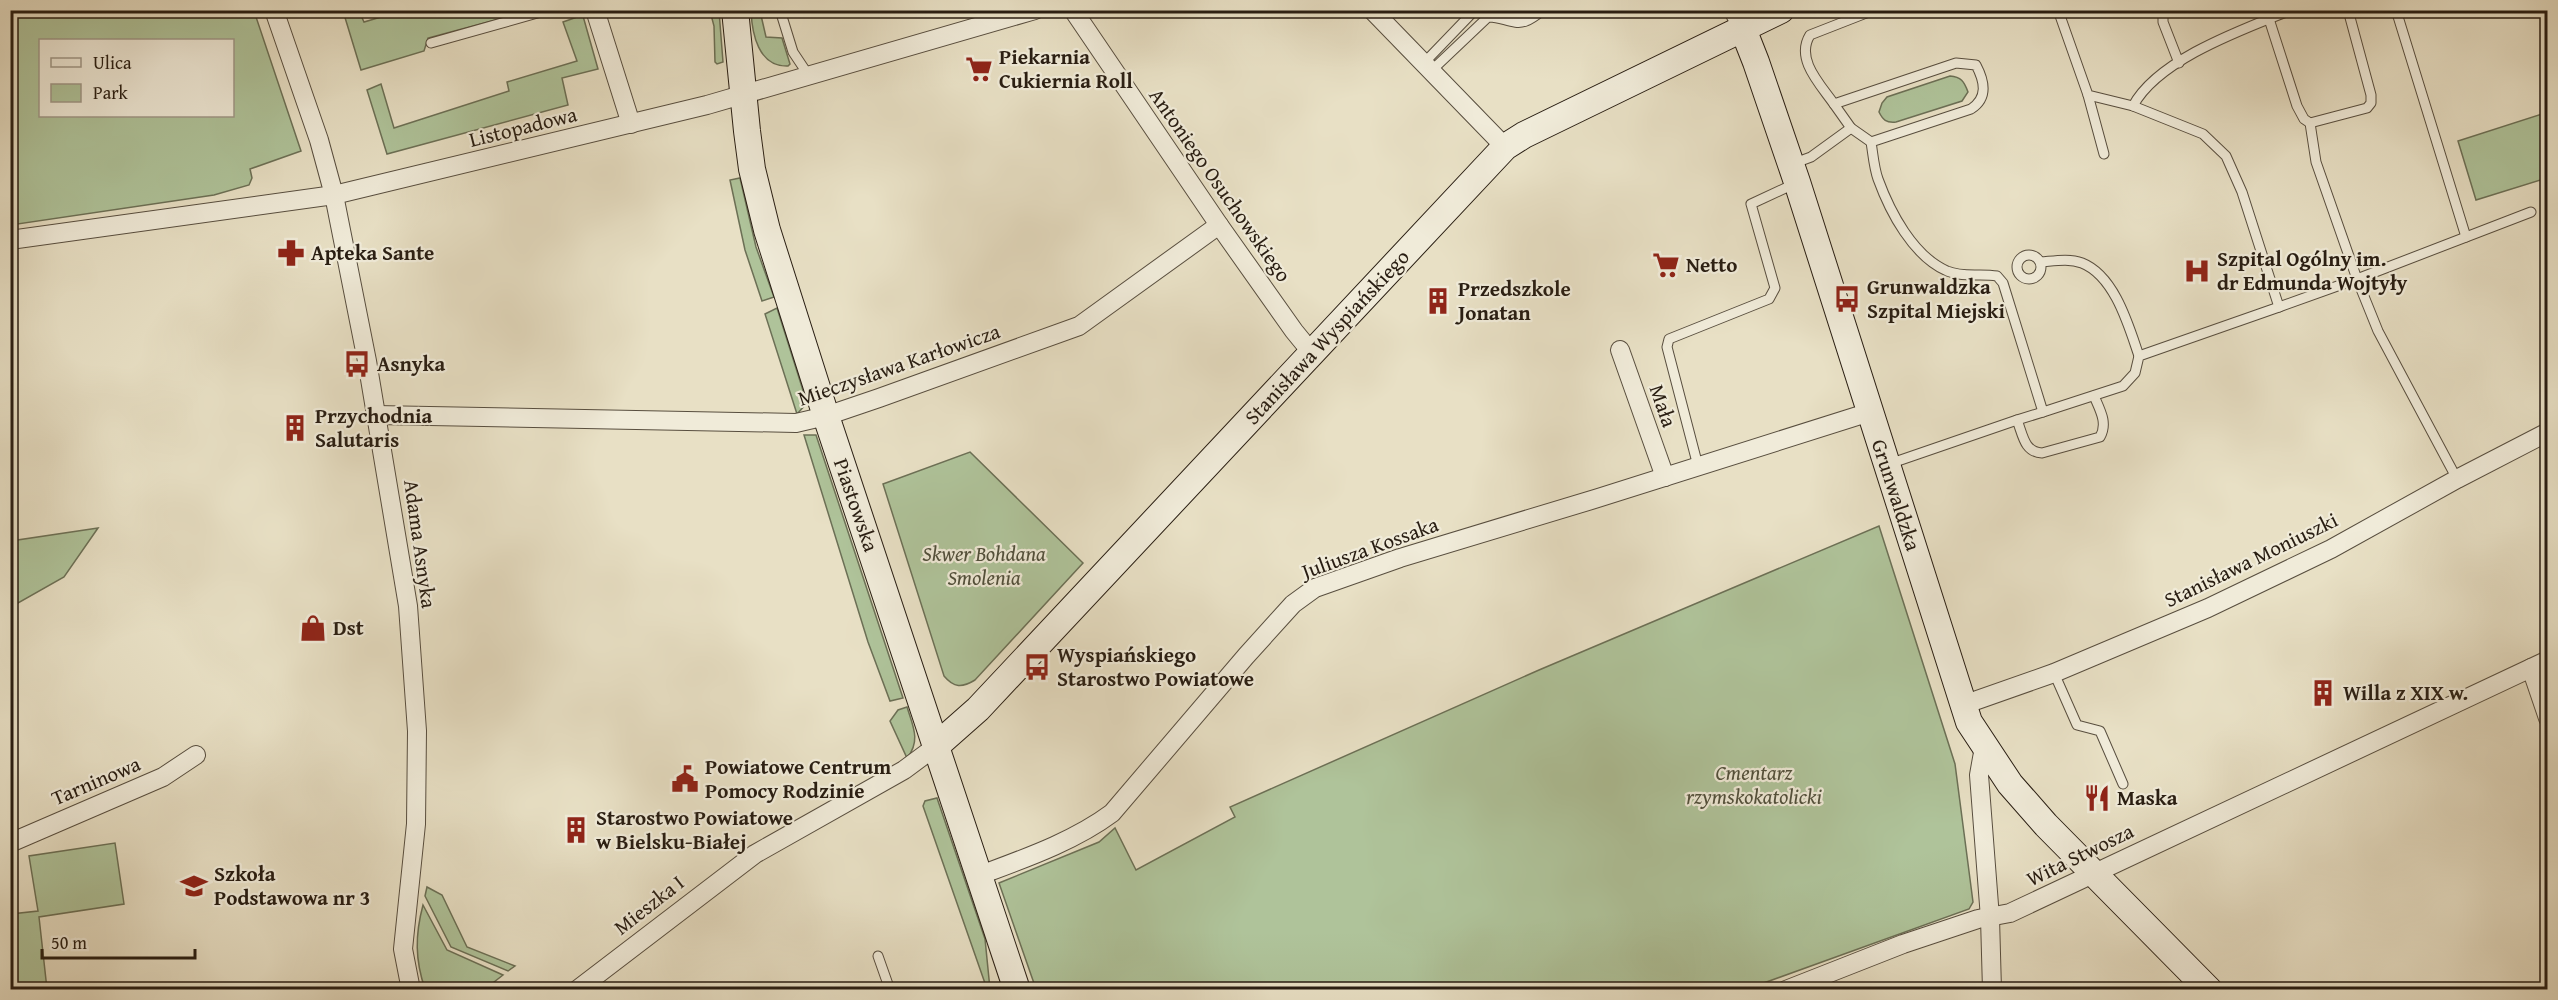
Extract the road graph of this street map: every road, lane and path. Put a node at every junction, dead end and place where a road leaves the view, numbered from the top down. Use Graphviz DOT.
graph roads {
  1 [pos="274,10"];
  2 [pos="548,10"];
  3 [pos="595,10"];
  4 [pos="735,10"];
  5 [pos="780,10"];
  6 [pos="1035,10"];
  7 [pos="1073,10"];
  8 [pos="1372,10"];
  9 [pos="1475,10"];
  10 [pos="1543,10"];
  11 [pos="1781,10"];
  12 [pos="1875,10"];
  13 [pos="2058,10"];
  14 [pos="2163,10"];
  15 [pos="2291,10"];
  16 [pos="2349,10"];
  17 [pos="2396,10"];
  18 [pos="2269,19"];
  19 [pos="1738,20"];
  20 [pos="431,43"];
  21 [pos="2179,63"];
  22 [pos="1427,68"];
  23 [pos="809,76"];
  24 [pos="742,95"];
  25 [pos="2088,95"];
  26 [pos="1834,104"];
  27 [pos="2133,106"];
  28 [pos="2310,123"];
  29 [pos="631,124"];
  30 [pos="1851,128"];
  31 [pos="1871,142"];
  32 [pos="1505,147"];
  33 [pos="2104,154"];
  34 [pos="1794,173"];
  35 [pos="334,195"];
  36 [pos="2531,213"];
  37 [pos="1219,225"];
  38 [pos="2466,237"];
  39 [pos="10,240"];
  40 [pos="2041,262"];
  41 [pos="2357,279"];
  42 [pos="2279,307"];
  43 [pos="1620,350"];
  44 [pos="1312,353"];
  45 [pos="2139,356"];
  46 [pos="2094,396"];
  47 [pos="1870,412"];
  48 [pos="2043,412"];
  49 [pos="376,415"];
  50 [pos="826,416"];
  51 [pos="2017,420"];
  52 [pos="2547,432"];
  53 [pos="1886,465"];
  54 [pos="1698,466"];
  55 [pos="1665,477"];
  56 [pos="2457,478"];
  57 [pos="2539,664"];
  58 [pos="2054,673"];
  59 [pos="1963,705"];
  60 [pos="2547,718"];
  61 [pos="935,747"];
  62 [pos="1984,747"];
  63 [pos="196,755"];
  64 [pos="2122,784"];
  65 [pos="10,843"];
  66 [pos="2094,874"];
  67 [pos="978,876"];
  68 [pos="1990,918"];
  69 [pos="878,956"];
  70 [pos="411,990"];
  71 [pos="577,990"];
  72 [pos="890,990"];
  73 [pos="1017,990"];
  74 [pos="1786,990"];
  75 [pos="1992,990"];
  76 [pos="2209,990"];
  1 -- 35 [label="street, Adama Asnyka"];
  2 -- 20 [label="lane"];
  3 -- 29 [label="street"];
  4 -- 24 [label="street, Piastowska"];
  5 -- 23 [label="lane"];
  6 -- 23 [label="street, Listopadowa"];
  7 -- 37 [label="street, Antoniego Osuchowskiego"];
  8 -- 22 [label="street"];
  9 -- 22 [label="lane"];
  10 -- 22 [label="lane"];
  11 -- 19 [label="street, Stanisława Wyspiańskiego"];
  12 -- 26 [label="lane"];
  13 -- 25 [label="lane"];
  14 -- 21 [label="lane"];
  15 -- 18 [label="lane"];
  16 -- 28 [label="lane"];
  17 -- 38 [label="lane"];
  18 -- 21 [label="lane"];
  18 -- 28 [label="lane"];
  19 -- 32 [label="street, Stanisława Wyspiańskiego"];
  19 -- 34 [label="street, Grunwaldzka"];
  21 -- 27 [label="lane"];
  22 -- 32 [label="street"];
  23 -- 24 [label="street, Listopadowa"];
  24 -- 29 [label="street, Listopadowa"];
  24 -- 50 [label="street, Piastowska"];
  25 -- 27 [label="lane"];
  25 -- 33 [label="lane"];
  26 -- 30 [label="lane"];
  26 -- 31 [label="lane"];
  27 -- 42 [label="lane"];
  28 -- 41 [label="lane"];
  29 -- 35 [label="street, Listopadowa"];
  30 -- 31 [label="lane"];
  30 -- 34 [label="lane"];
  31 -- 48 [label="lane"];
  32 -- 44 [label="street, Stanisława Wyspiańskiego"];
  34 -- 47 [label="street, Grunwaldzka"];
  34 -- 54 [label="lane"];
  35 -- 39 [label="street, Listopadowa"];
  35 -- 49 [label="street, Adama Asnyka"];
  36 -- 38 [label="lane"];
  37 -- 44 [label="street, Antoniego Osuchowskiego"];
  37 -- 50 [label="street, Mieczysława Karłowicza"];
  38 -- 41 [label="lane"];
  40 -- 45 [label="lane"];
  41 -- 42 [label="lane"];
  41 -- 56 [label="lane"];
  42 -- 45 [label="lane"];
  43 -- 55 [label="street, Mała"];
  44 -- 61 [label="street, Stanisława Wyspiańskiego"];
  45 -- 46 [label="lane"];
  46 -- 48 [label="lane"];
  46 -- 51 [label="lane"];
  47 -- 53 [label="street, Grunwaldzka"];
  47 -- 54 [label="street, Juliusza Kossaka"];
  48 -- 51 [label="lane"];
  49 -- 50 [label="street, Mieczysława Karłowicza"];
  49 -- 70 [label="street, Adama Asnyka"];
  50 -- 61 [label="street, Piastowska"];
  51 -- 53 [label="lane"];
  52 -- 56 [label="street, Stanisława Moniuszki"];
  53 -- 59 [label="street, Grunwaldzka"];
  54 -- 55 [label="street, Juliusza Kossaka"];
  55 -- 67 [label="street, Juliusza Kossaka"];
  56 -- 58 [label="street, Stanisława Moniuszki"];
  57 -- 60 [label="street"];
  57 -- 66 [label="street, Wita Stwosza"];
  58 -- 59 [label="street, Stanisława Moniuszki"];
  58 -- 64 [label="lane"];
  59 -- 62 [label="street, Grunwaldzka"];
  61 -- 67 [label="street, Piastowska"];
  61 -- 71 [label="street, Mieszka I"];
  62 -- 66 [label="street, Grunwaldzka"];
  62 -- 68 [label="street"];
  63 -- 65 [label="street, Tarninowa"];
  66 -- 68 [label="street, Wita Stwosza"];
  66 -- 76 [label="street, Grunwaldzka"];
  67 -- 73 [label="street, Piastowska"];
  68 -- 74 [label="street, Wita Stwosza"];
  68 -- 75 [label="street"];
  69 -- 72 [label="lane"];
}
